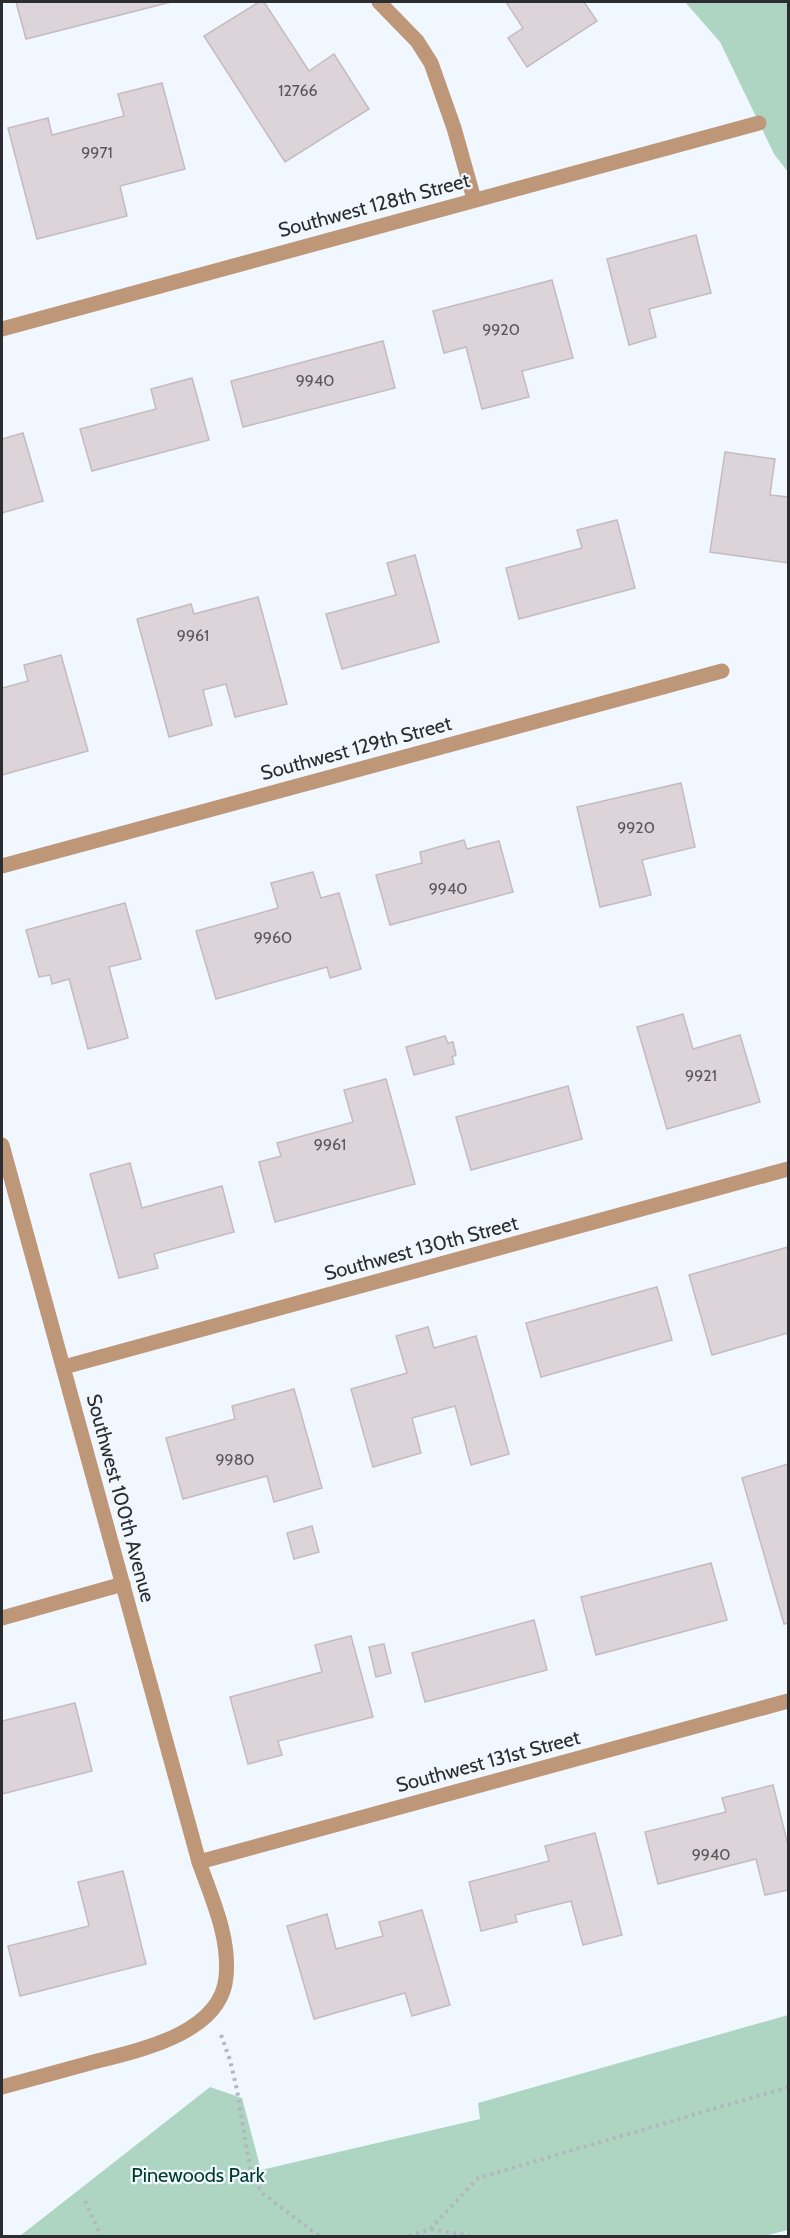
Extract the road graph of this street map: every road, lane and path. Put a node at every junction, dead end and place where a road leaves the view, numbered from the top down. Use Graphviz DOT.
graph roads {
  1 [pos="379,2"];
  2 [pos="759,123"];
  3 [pos="474,199"];
  4 [pos="2,329"];
  5 [pos="722,670"];
  6 [pos="2,866"];
  7 [pos="2,1151"];
  8 [pos="789,1169"];
  9 [pos="64,1367"];
  10 [pos="123,1584"];
  11 [pos="2,1618"];
  12 [pos="789,1701"];
  13 [pos="199,1862"];
  14 [pos="212,2009"];
  15 [pos="2,2087"];
  16 [pos="789,2087"];
  17 [pos="85,2201"];
  18 [pos="430,2229"];
  19 [pos="101,2236"];
  20 [pos="319,2236"];
  21 [pos="409,2236"];
  22 [pos="470,2236"];
  1 -- 3 [label="street"];
  2 -- 3 [label="street, Southwest 128th Street"];
  3 -- 4 [label="street, Southwest 128th Street"];
  5 -- 6 [label="street, Southwest 129th Street"];
  7 -- 9 [label="street, Southwest 100th Avenue"];
  8 -- 9 [label="street, Southwest 130th Street"];
  9 -- 10 [label="street, Southwest 100th Avenue"];
  10 -- 11 [label="street"];
  10 -- 13 [label="street, Southwest 100th Avenue"];
  12 -- 13 [label="street, Southwest 131st Street"];
  13 -- 14 [label="street, Southwest 100th Avenue"];
  14 -- 15 [label="street"];
  14 -- 20 [label="path"];
  16 -- 18 [label="path"];
  17 -- 19 [label="path"];
  18 -- 21 [label="path"];
  18 -- 22 [label="path"];
}
